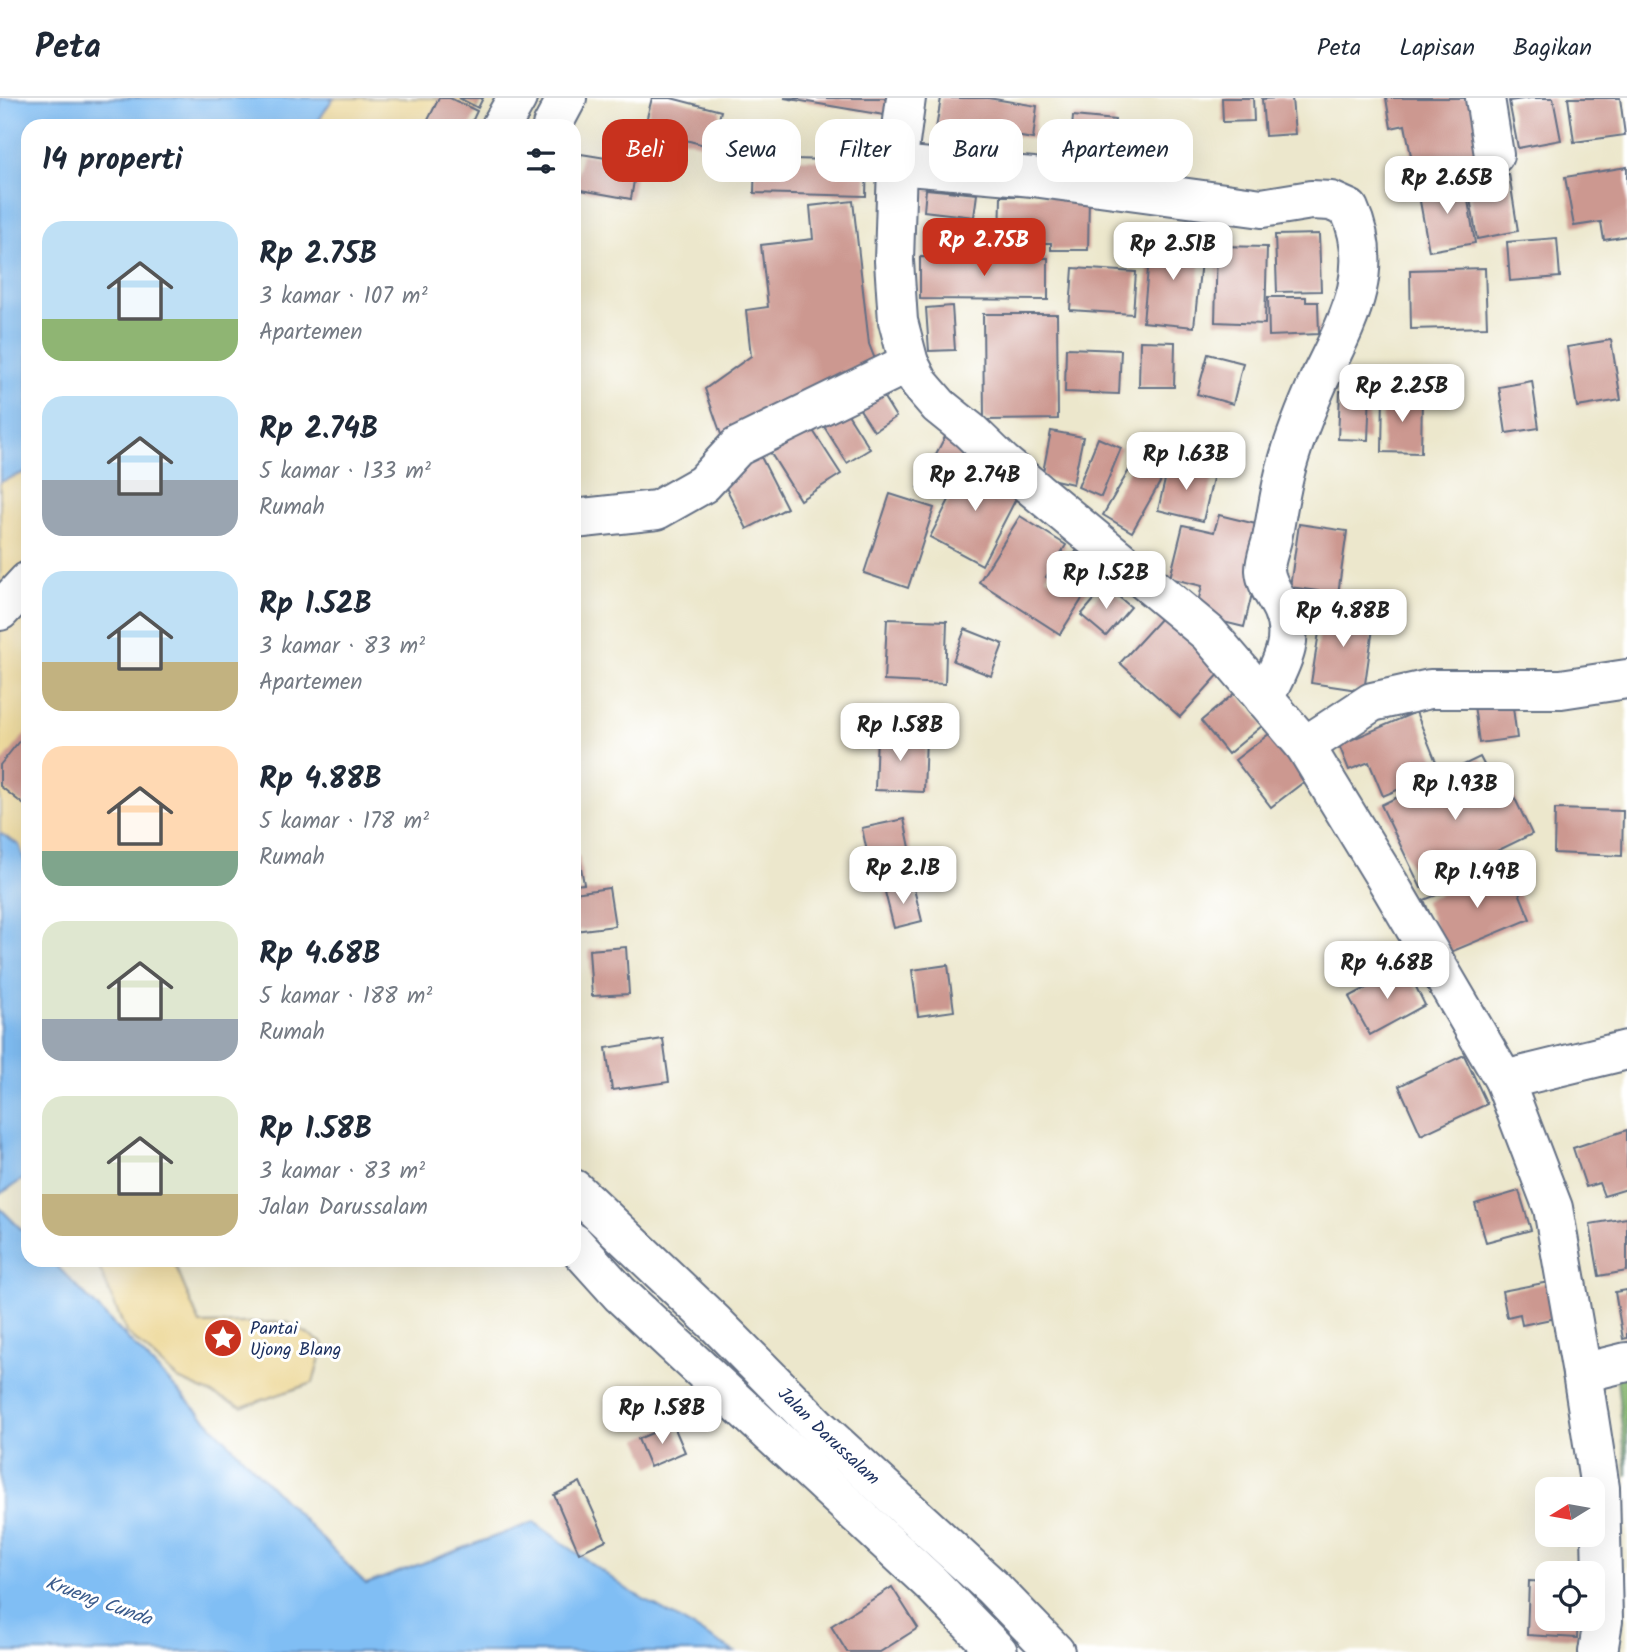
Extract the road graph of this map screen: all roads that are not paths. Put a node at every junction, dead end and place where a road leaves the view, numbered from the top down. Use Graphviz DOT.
graph roads {
  1 [pos="517,98"];
  2 [pos="567,98"];
  3 [pos="906,98"];
  4 [pos="1485,98"];
  5 [pos="505,119"];
  6 [pos="556,119"];
  7 [pos="903,119"];
  8 [pos="1494,155"];
  9 [pos="915,167"];
  10 [pos="897,182"];
  11 [pos="909,363"];
  12 [pos="581,518"];
  13 [pos="21,588"];
  14 [pos="0,611"];
  15 [pos="1627,679"];
  16 [pos="1264,699"];
  17 [pos="1305,746"];
  18 [pos="1627,1050"];
  19 [pos="1504,1080"];
  20 [pos="581,1196"];
  21 [pos="581,1251"];
  22 [pos="1627,1362"];
  23 [pos="1582,1373"];
  24 [pos="808,1443"];
  25 [pos="999,1652"];
  26 [pos="1055,1652"];
  27 [pos="1598,1652"];
  1 -- 5 [label="street"];
  2 -- 6 [label="street"];
  3 -- 7 [label="street"];
  4 -- 8 [label="street"];
  9 -- 16 [label="street"];
  10 -- 11 [label="street"];
  11 -- 12 [label="street"];
  11 -- 16 [label="street"];
  13 -- 14 [label="street"];
  15 -- 17 [label="street"];
  16 -- 17 [label="street"];
  17 -- 19 [label="street"];
  18 -- 19 [label="street"];
  19 -- 23 [label="street"];
  20 -- 24 [label="street, Jalan Darussalam"];
  21 -- 24 [label="street, Jalan Darussalam"];
  22 -- 23 [label="street"];
  23 -- 27 [label="street"];
  24 -- 25 [label="street, Jalan Darussalam"];
  24 -- 26 [label="street, Jalan Darussalam"];
}
